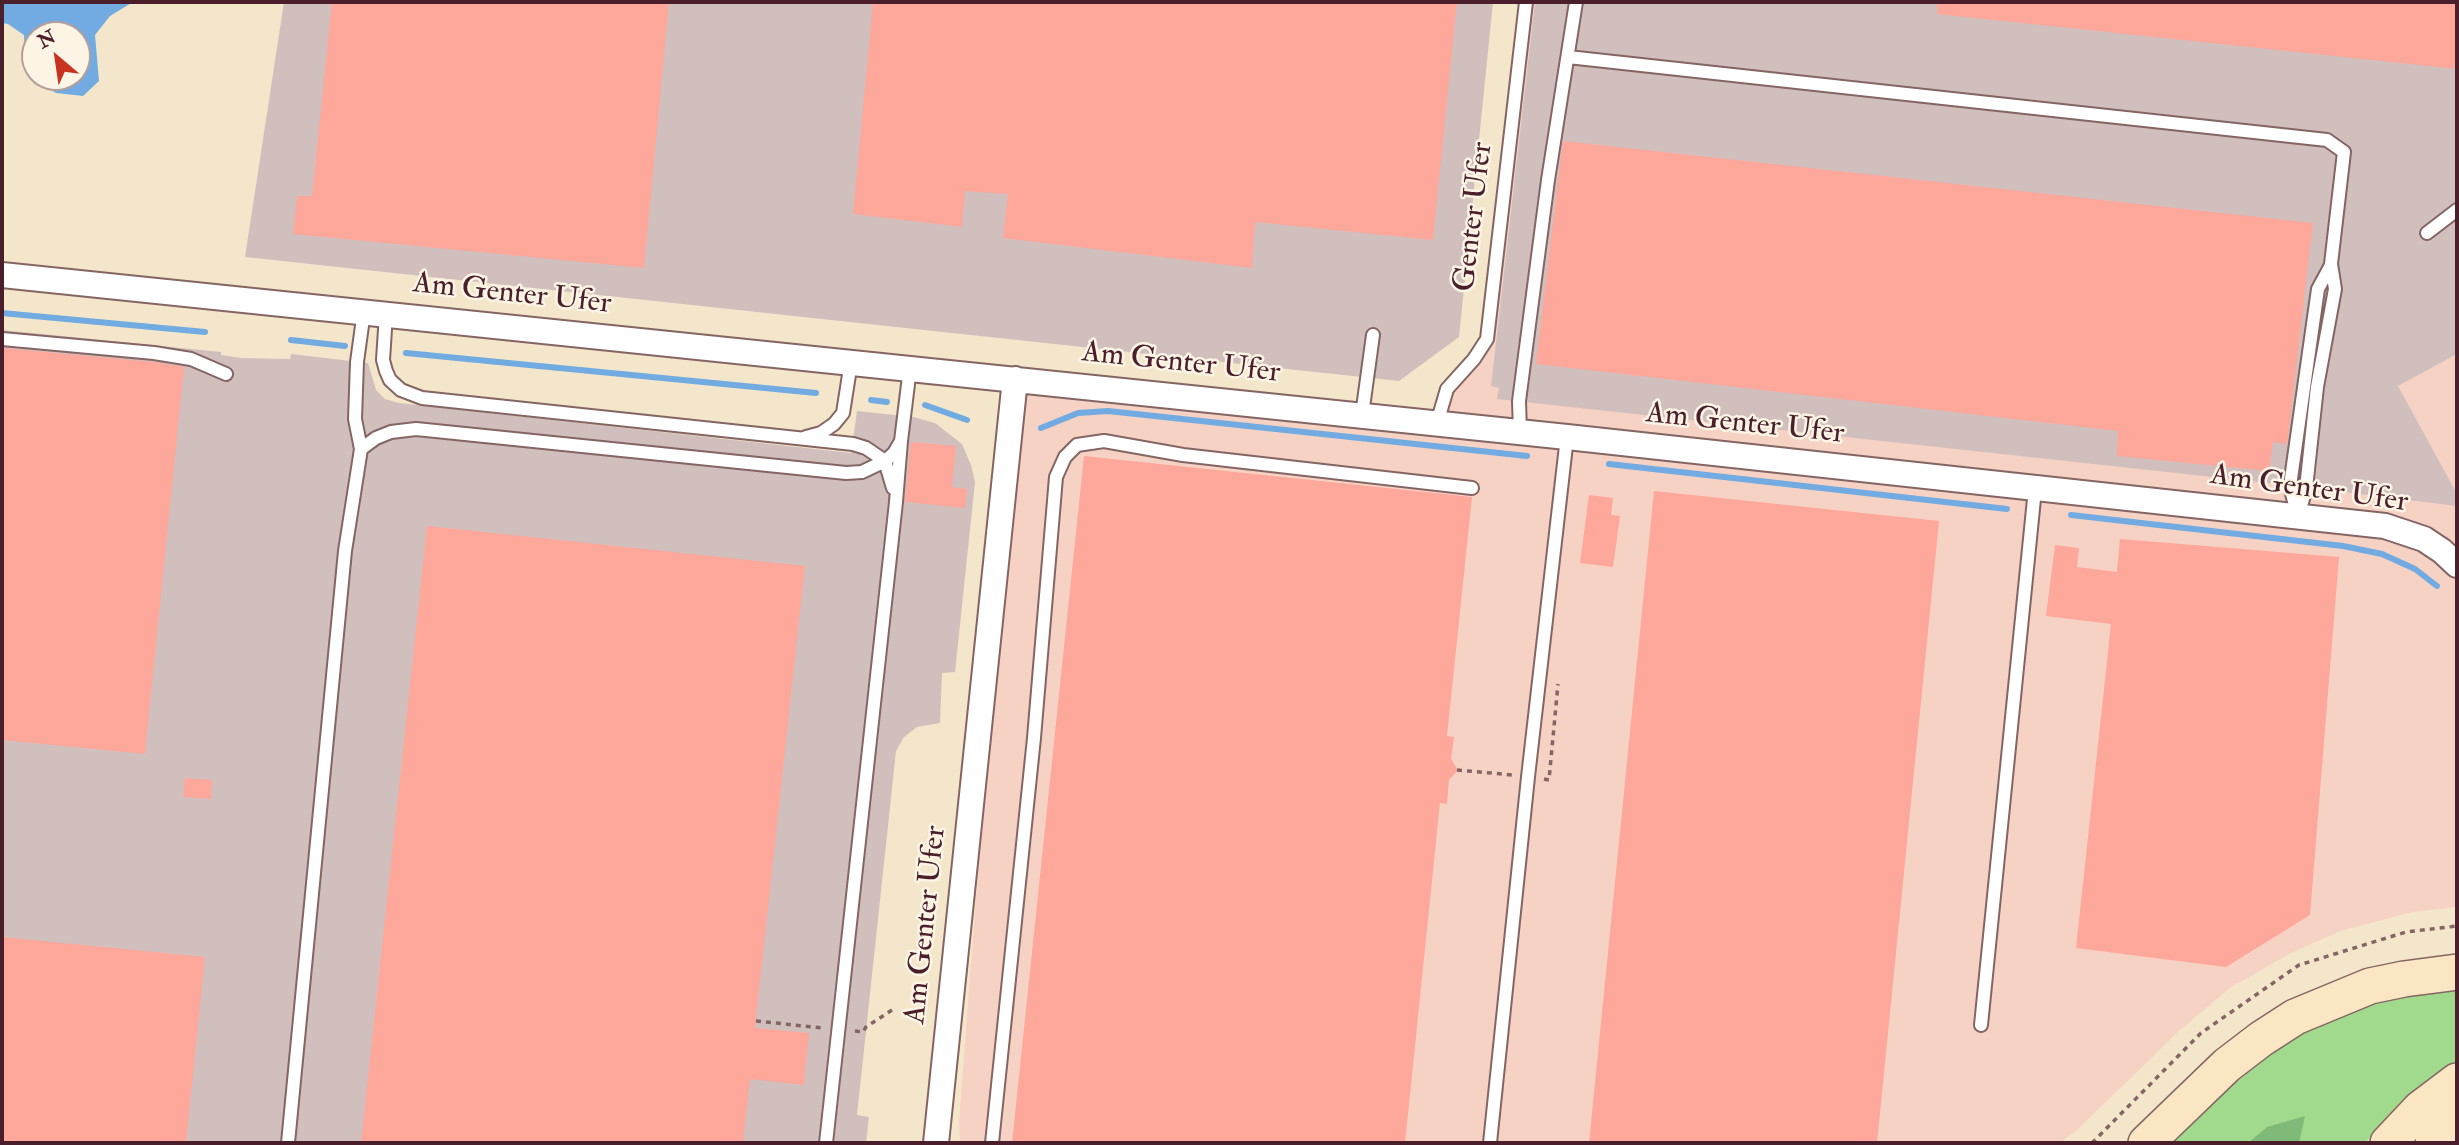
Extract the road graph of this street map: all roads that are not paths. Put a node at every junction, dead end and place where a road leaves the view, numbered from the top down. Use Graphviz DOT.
graph roads {
  1 [pos="1526,2"];
  2 [pos="1576,2"];
  3 [pos="1568,57"];
  4 [pos="2457,210"];
  5 [pos="2427,233"];
  6 [pos="2,275"];
  7 [pos="375,312"];
  8 [pos="1373,335"];
  9 [pos="2,339"];
  10 [pos="851,362"];
  11 [pos="910,368"];
  12 [pos="226,374"];
  13 [pos="1015,379"];
  14 [pos="1362,415"];
  15 [pos="1437,423"];
  16 [pos="1520,432"];
  17 [pos="1567,437"];
  18 [pos="795,439"];
  19 [pos="901,441"];
  20 [pos="361,449"];
  21 [pos="885,461"];
  22 [pos="1472,488"];
  23 [pos="2035,489"];
  24 [pos="896,502"];
  25 [pos="2298,517"];
  26 [pos="2457,565"];
  27 [pos="2457,972"];
  28 [pos="1981,1025"];
  29 [pos="2457,1081"];
  30 [pos="2457,1122"];
  31 [pos="288,1143"];
  32 [pos="826,1143"];
  33 [pos="936,1143"];
  34 [pos="992,1143"];
  35 [pos="1490,1143"];
  36 [pos="2146,1143"];
  37 [pos="2388,1143"];
  38 [pos="2432,1143"];
  1 -- 15 [label="lane, Genter Ufer"];
  2 -- 3 [label="lane"];
  3 -- 16 [label="lane"];
  3 -- 25 [label="lane"];
  4 -- 5 [label="lane"];
  6 -- 7 [label="street, Am Genter Ufer"];
  7 -- 10 [label="street, Am Genter Ufer"];
  7 -- 18 [label="lane"];
  7 -- 20 [label="lane"];
  8 -- 14 [label="lane"];
  9 -- 12 [label="lane"];
  10 -- 11 [label="street, Am Genter Ufer"];
  10 -- 18 [label="lane"];
  11 -- 13 [label="street, Am Genter Ufer"];
  11 -- 19 [label="lane"];
  13 -- 14 [label="street, Am Genter Ufer"];
  13 -- 33 [label="street, Am Genter Ufer"];
  14 -- 15 [label="street, Am Genter Ufer"];
  15 -- 16 [label="street, Am Genter Ufer"];
  16 -- 17 [label="street, Am Genter Ufer"];
  17 -- 23 [label="street, Am Genter Ufer"];
  17 -- 35 [label="lane"];
  18 -- 21 [label="lane"];
  19 -- 21 [label="lane"];
  19 -- 24 [label="lane"];
  20 -- 21 [label="lane"];
  20 -- 31 [label="lane"];
  21 -- 24 [label="lane"];
  22 -- 34 [label="lane"];
  23 -- 25 [label="street, Am Genter Ufer"];
  23 -- 28 [label="lane"];
  24 -- 32 [label="lane"];
  25 -- 26 [label="street, Am Genter Ufer"];
  27 -- 36 [label="main road"];
  29 -- 37 [label="main road"];
  30 -- 38 [label="main road"];
}
